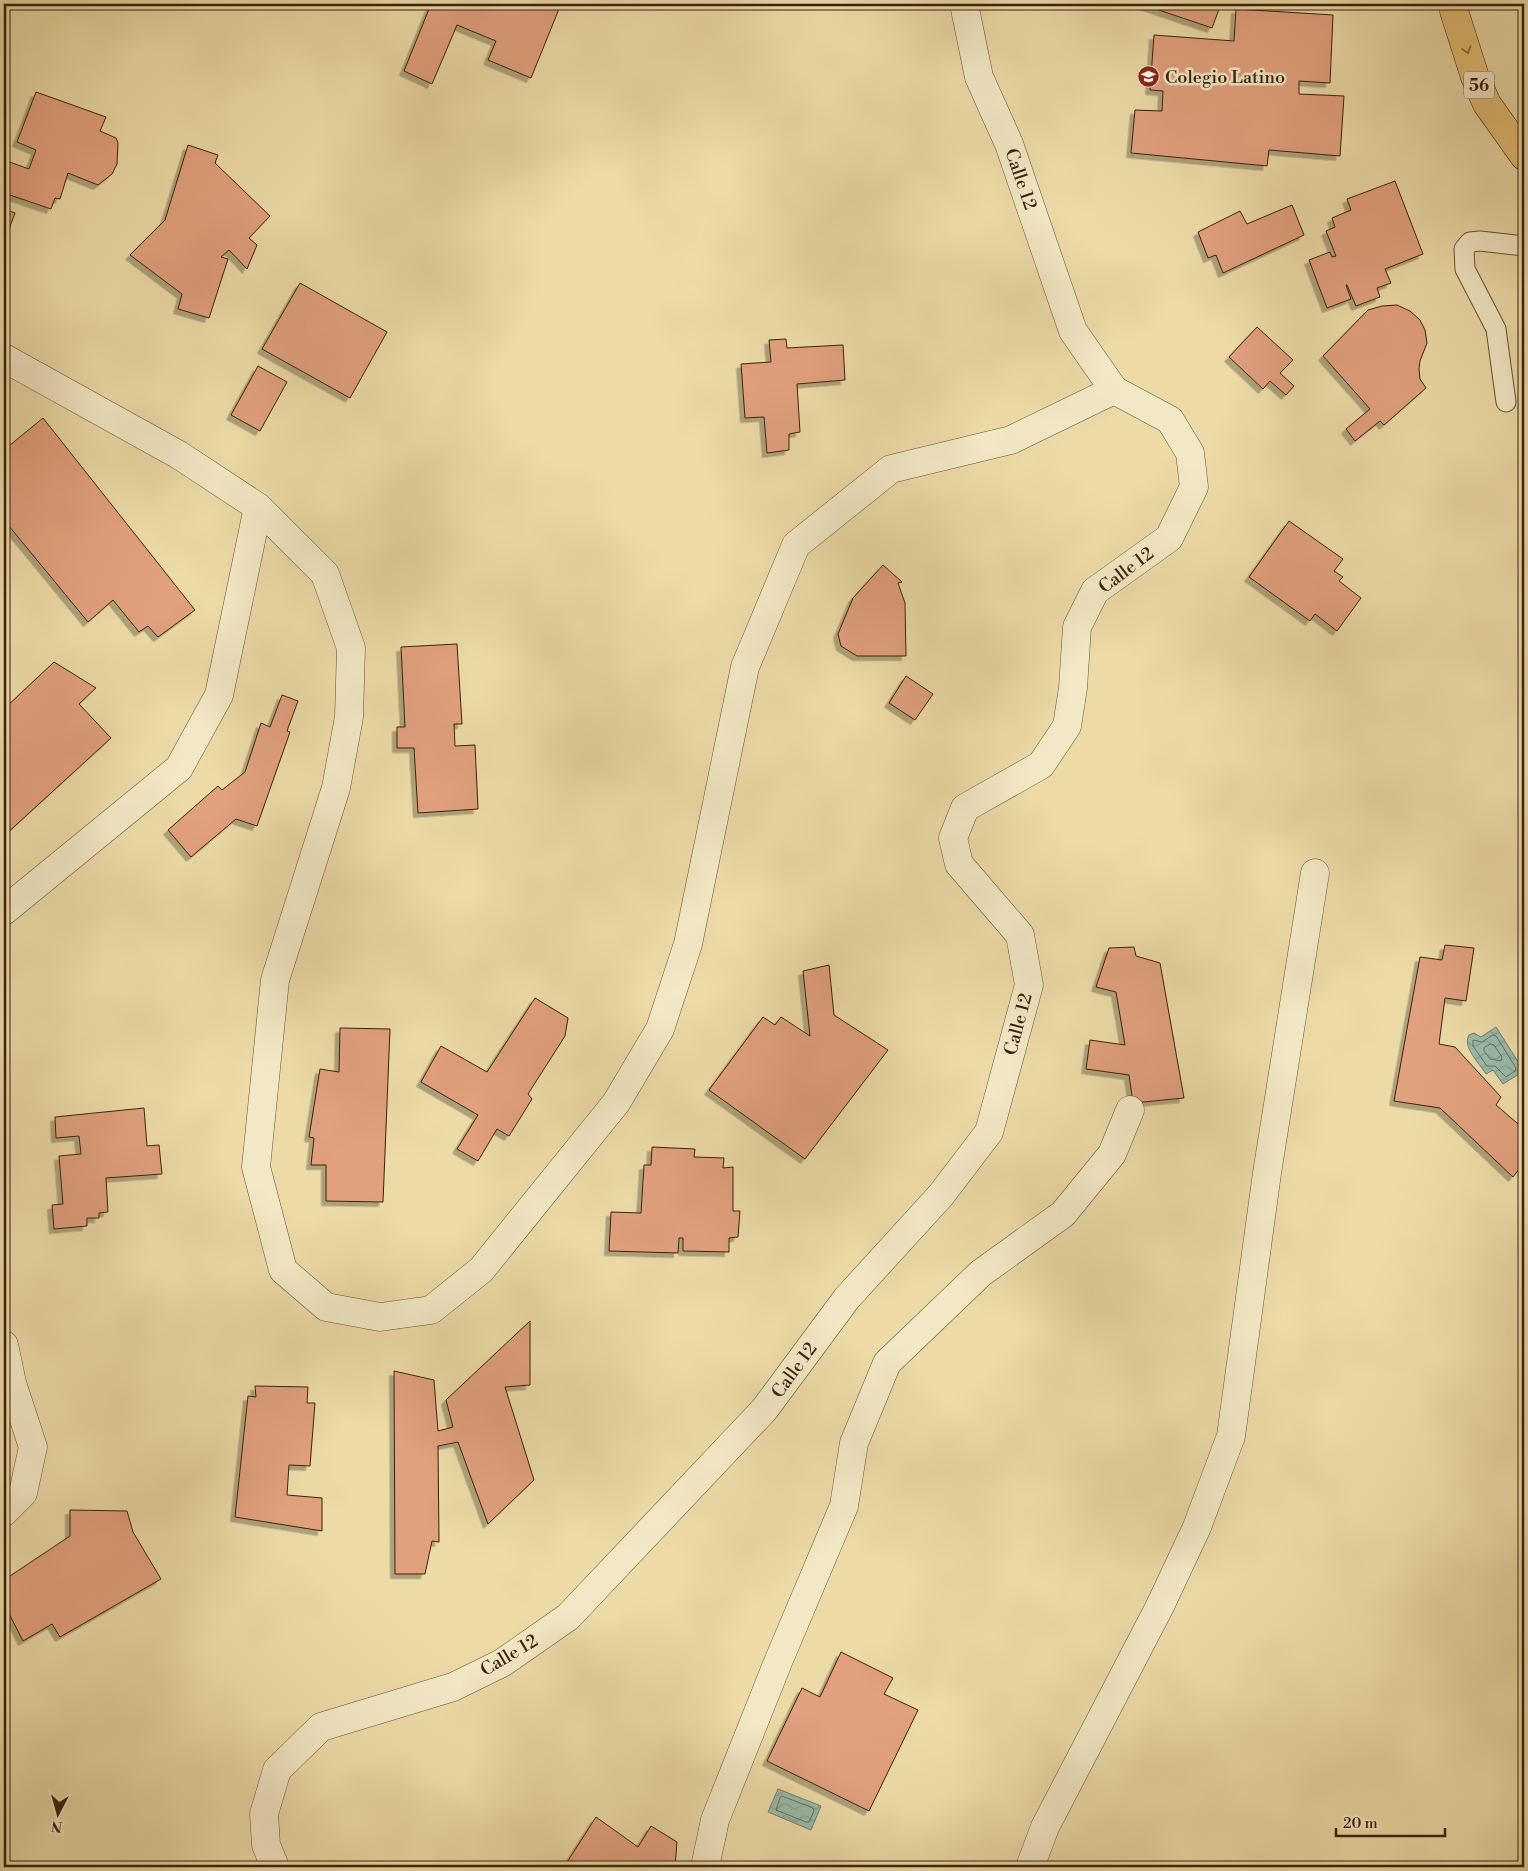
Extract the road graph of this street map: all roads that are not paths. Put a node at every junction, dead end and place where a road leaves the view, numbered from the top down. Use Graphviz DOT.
graph roads {
  1 [pos="964,4"];
  2 [pos="1454,4"];
  3 [pos="1524,156"];
  4 [pos="1524,246"];
  5 [pos="4,358"];
  6 [pos="1114,390"];
  7 [pos="1506,402"];
  8 [pos="258,507"];
  9 [pos="1315,873"];
  10 [pos="4,911"];
  11 [pos="1130,1110"];
  12 [pos="4,1345"];
  13 [pos="4,1512"];
  14 [pos="275,1867"];
  15 [pos="706,1867"];
  16 [pos="1030,1867"];
  1 -- 6 [label="street, Calle 12"];
  2 -- 3 [label="main road, 56, one-way"];
  4 -- 7 [label="lane"];
  5 -- 8 [label="street"];
  6 -- 8 [label="street"];
  6 -- 14 [label="street, Calle 12"];
  8 -- 10 [label="street"];
  9 -- 16 [label="street"];
  11 -- 15 [label="street"];
  12 -- 13 [label="street"];
}
